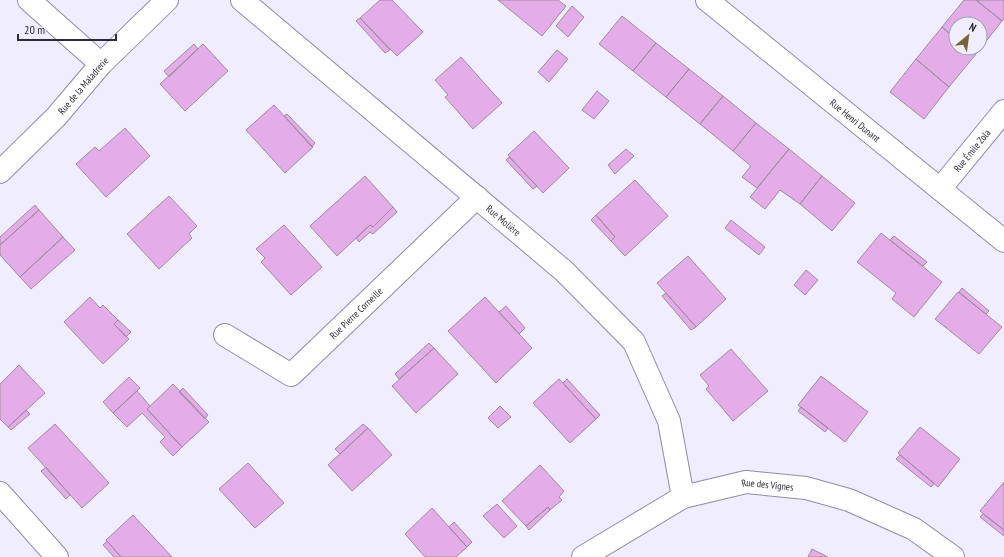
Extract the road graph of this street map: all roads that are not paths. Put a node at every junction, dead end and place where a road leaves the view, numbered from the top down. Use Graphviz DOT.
graph roads {
  1 [pos="29,0"];
  2 [pos="167,0"];
  3 [pos="242,0"];
  4 [pos="707,0"];
  5 [pos="101,64"];
  6 [pos="1004,111"];
  7 [pos="0,172"];
  8 [pos="940,189"];
  9 [pos="477,198"];
  10 [pos="1004,241"];
  11 [pos="225,335"];
  12 [pos="0,493"];
  13 [pos="683,497"];
  14 [pos="57,557"];
  15 [pos="583,557"];
  16 [pos="953,557"];
  1 -- 5 [label="street"];
  2 -- 5 [label="street, Rue de la Maladrerie"];
  3 -- 9 [label="street, Rue Molière"];
  4 -- 8 [label="street, Rue Henri Dunant"];
  5 -- 7 [label="street, Rue de la Maladrerie"];
  6 -- 8 [label="street, Rue Émile Zola"];
  8 -- 10 [label="street, Rue Henri Dunant"];
  9 -- 11 [label="street, Rue Pierre Corneille"];
  9 -- 13 [label="street, Rue Molière"];
  12 -- 14 [label="street"];
  13 -- 15 [label="street, Rue des Vignes"];
  13 -- 16 [label="street, Rue des Vignes"];
}
